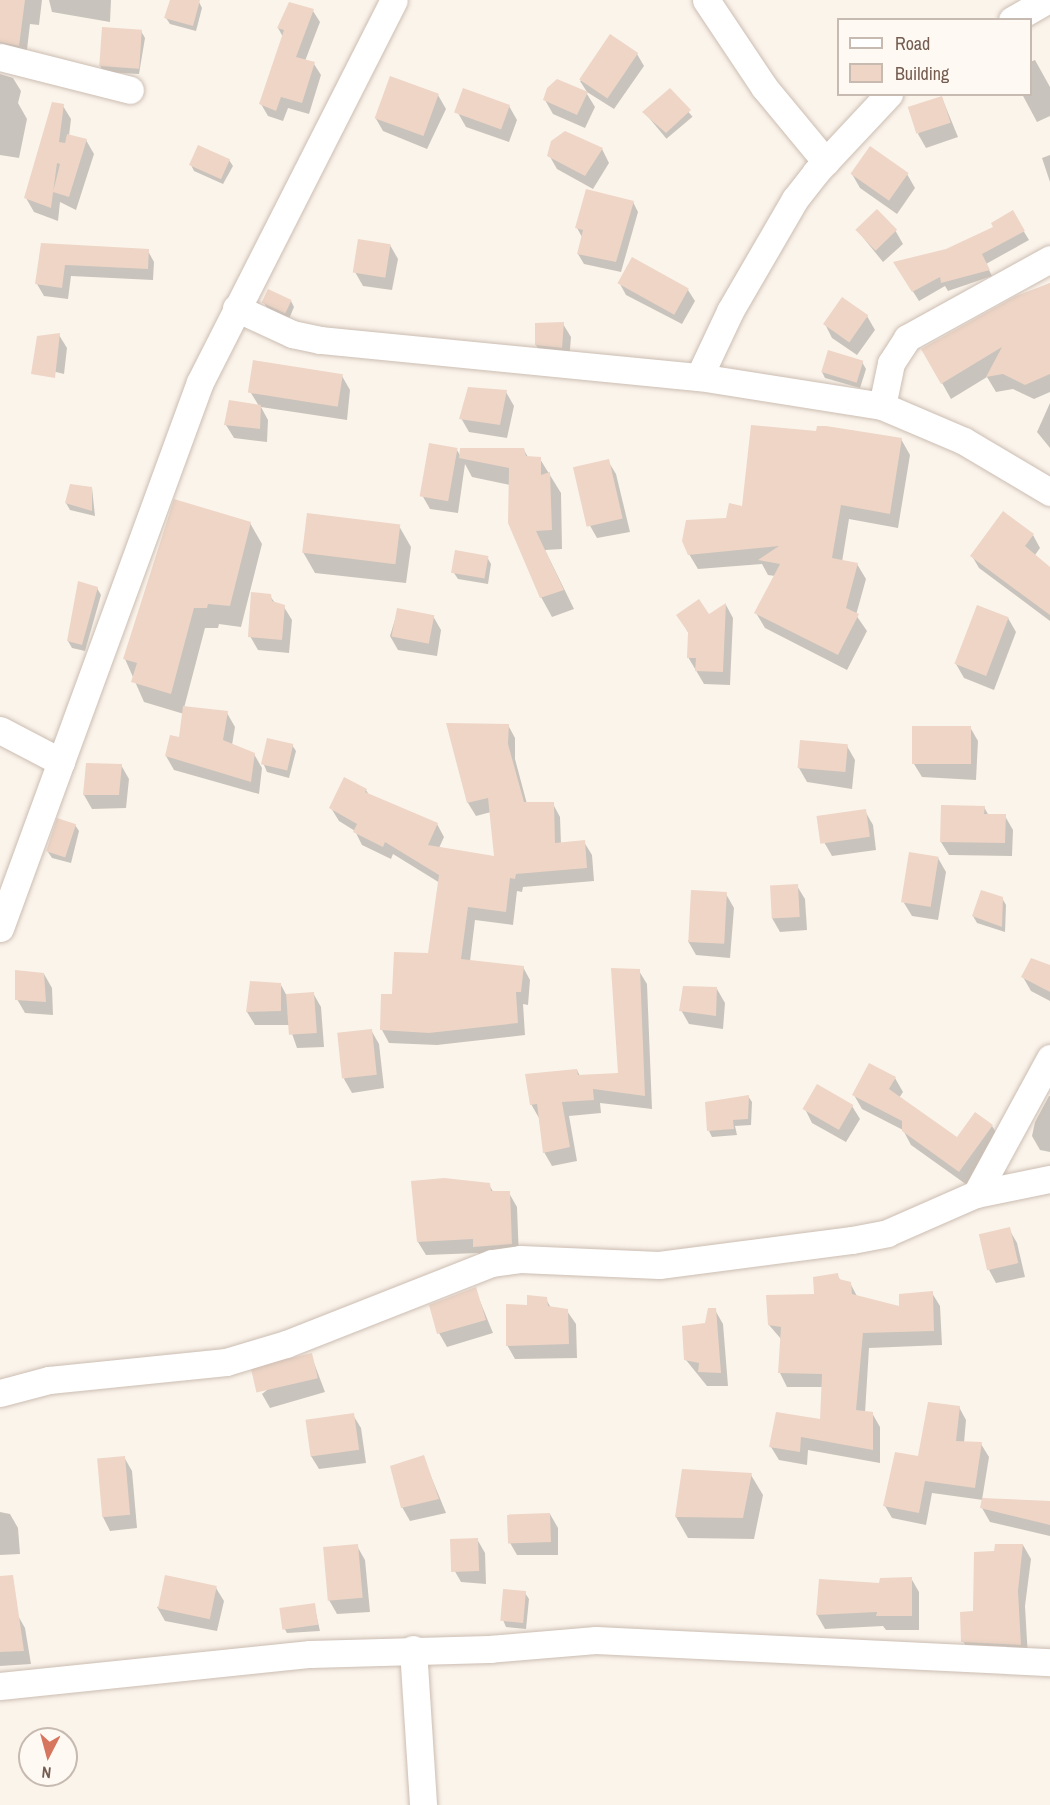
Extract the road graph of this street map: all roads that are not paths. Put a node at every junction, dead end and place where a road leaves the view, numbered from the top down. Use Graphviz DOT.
graph roads {
  1 [pos="394,0"];
  2 [pos="706,0"];
  3 [pos="1047,0"];
  4 [pos="1016,18"];
  5 [pos="0,57"];
  6 [pos="130,90"];
  7 [pos="887,96"];
  8 [pos="826,162"];
  9 [pos="1050,259"];
  10 [pos="236,308"];
  11 [pos="699,377"];
  12 [pos="882,406"];
  13 [pos="1050,492"];
  14 [pos="0,730"];
  15 [pos="61,762"];
  16 [pos="0,928"];
  17 [pos="1050,1058"];
  18 [pos="1050,1179"];
  19 [pos="976,1194"];
  20 [pos="0,1393"];
  21 [pos="413,1648"];
  22 [pos="1050,1662"];
  23 [pos="0,1686"];
  24 [pos="423,1805"];
  1 -- 10 [label="street"];
  2 -- 8 [label="street"];
  3 -- 4 [label="street"];
  5 -- 6 [label="street"];
  7 -- 8 [label="street"];
  8 -- 11 [label="street"];
  9 -- 12 [label="street"];
  10 -- 11 [label="street"];
  10 -- 15 [label="street"];
  11 -- 12 [label="street"];
  12 -- 13 [label="street"];
  14 -- 15 [label="street"];
  15 -- 16 [label="street"];
  17 -- 19 [label="street"];
  18 -- 19 [label="street"];
  19 -- 20 [label="street"];
  21 -- 22 [label="street"];
  21 -- 23 [label="street"];
  21 -- 24 [label="street"];
}
